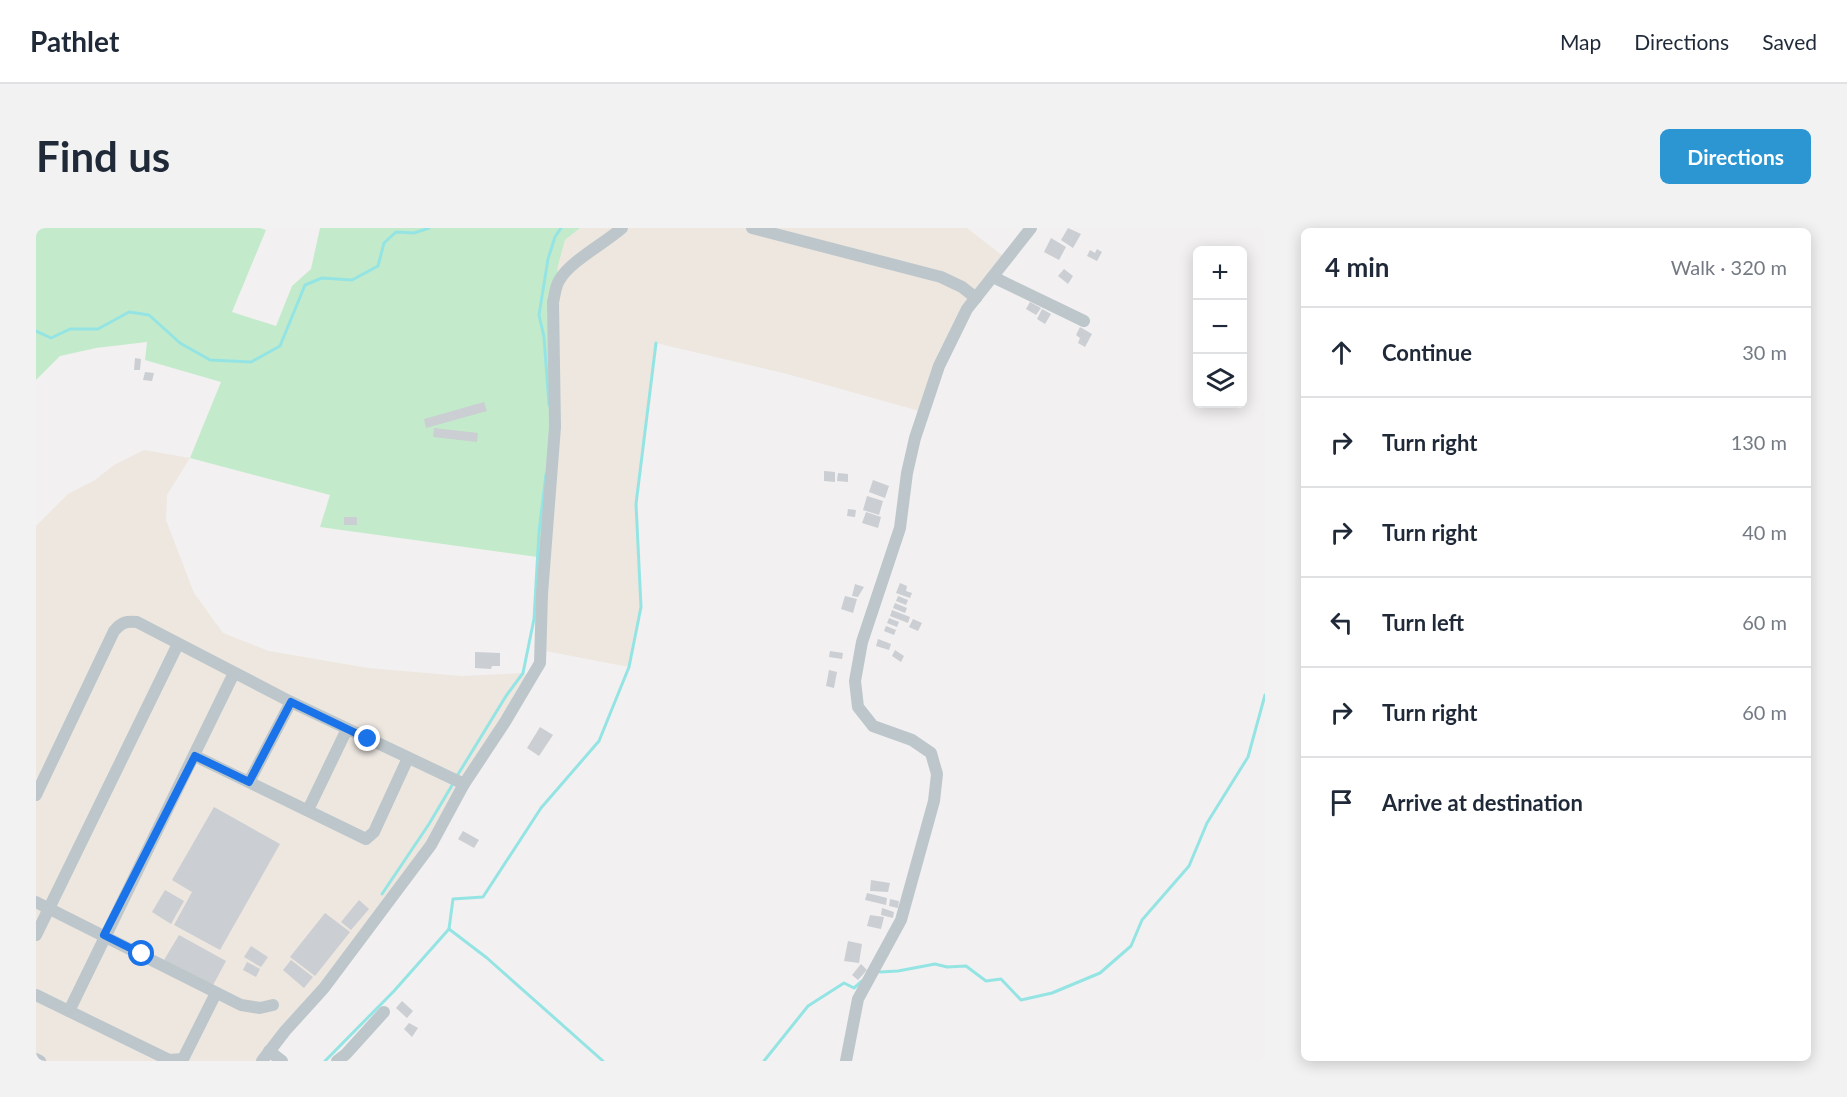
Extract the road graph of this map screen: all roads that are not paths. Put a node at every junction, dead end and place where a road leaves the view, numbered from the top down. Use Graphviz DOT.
graph roads {
  1 [pos="622,228"];
  2 [pos="752,228"];
  3 [pos="1031,228"];
  4 [pos="993,277"];
  5 [pos="976,298"];
  6 [pos="1084,321"];
  7 [pos="178,644"];
  8 [pos="234,673"];
  9 [pos="291,702"];
  10 [pos="347,729"];
  11 [pos="195,756"];
  12 [pos="408,758"];
  13 [pos="249,782"];
  14 [pos="463,784"];
  15 [pos="36,795"];
  16 [pos="308,810"];
  17 [pos="36,902"];
  18 [pos="49,908"];
  19 [pos="36,935"];
  20 [pos="104,935"];
  21 [pos="216,993"];
  22 [pos="36,995"];
  23 [pos="273,1005"];
  24 [pos="69,1011"];
  25 [pos="384,1012"];
  26 [pos="265,1056"];
  27 [pos="282,1061"];
  28 [pos="337,1061"];
  29 [pos="846,1061"];
  1 -- 14 [label="street"];
  2 -- 5 [label="street"];
  3 -- 4 [label="street"];
  4 -- 5 [label="street"];
  4 -- 6 [label="street"];
  5 -- 29 [label="street"];
  7 -- 8 [label="street"];
  7 -- 15 [label="street"];
  7 -- 18 [label="street"];
  8 -- 9 [label="street"];
  8 -- 11 [label="street"];
  9 -- 10 [label="street"];
  9 -- 13 [label="street"];
  10 -- 12 [label="street"];
  10 -- 16 [label="street"];
  11 -- 13 [label="street"];
  11 -- 20 [label="street"];
  12 -- 14 [label="street"];
  12 -- 16 [label="street"];
  13 -- 16 [label="street"];
  14 -- 26 [label="street"];
  17 -- 18 [label="street"];
  18 -- 19 [label="street"];
  18 -- 20 [label="street"];
  20 -- 21 [label="street"];
  20 -- 24 [label="street"];
  21 -- 23 [label="street"];
  21 -- 24 [label="street"];
  22 -- 24 [label="street"];
  25 -- 28 [label="street"];
  26 -- 27 [label="street"];
}
